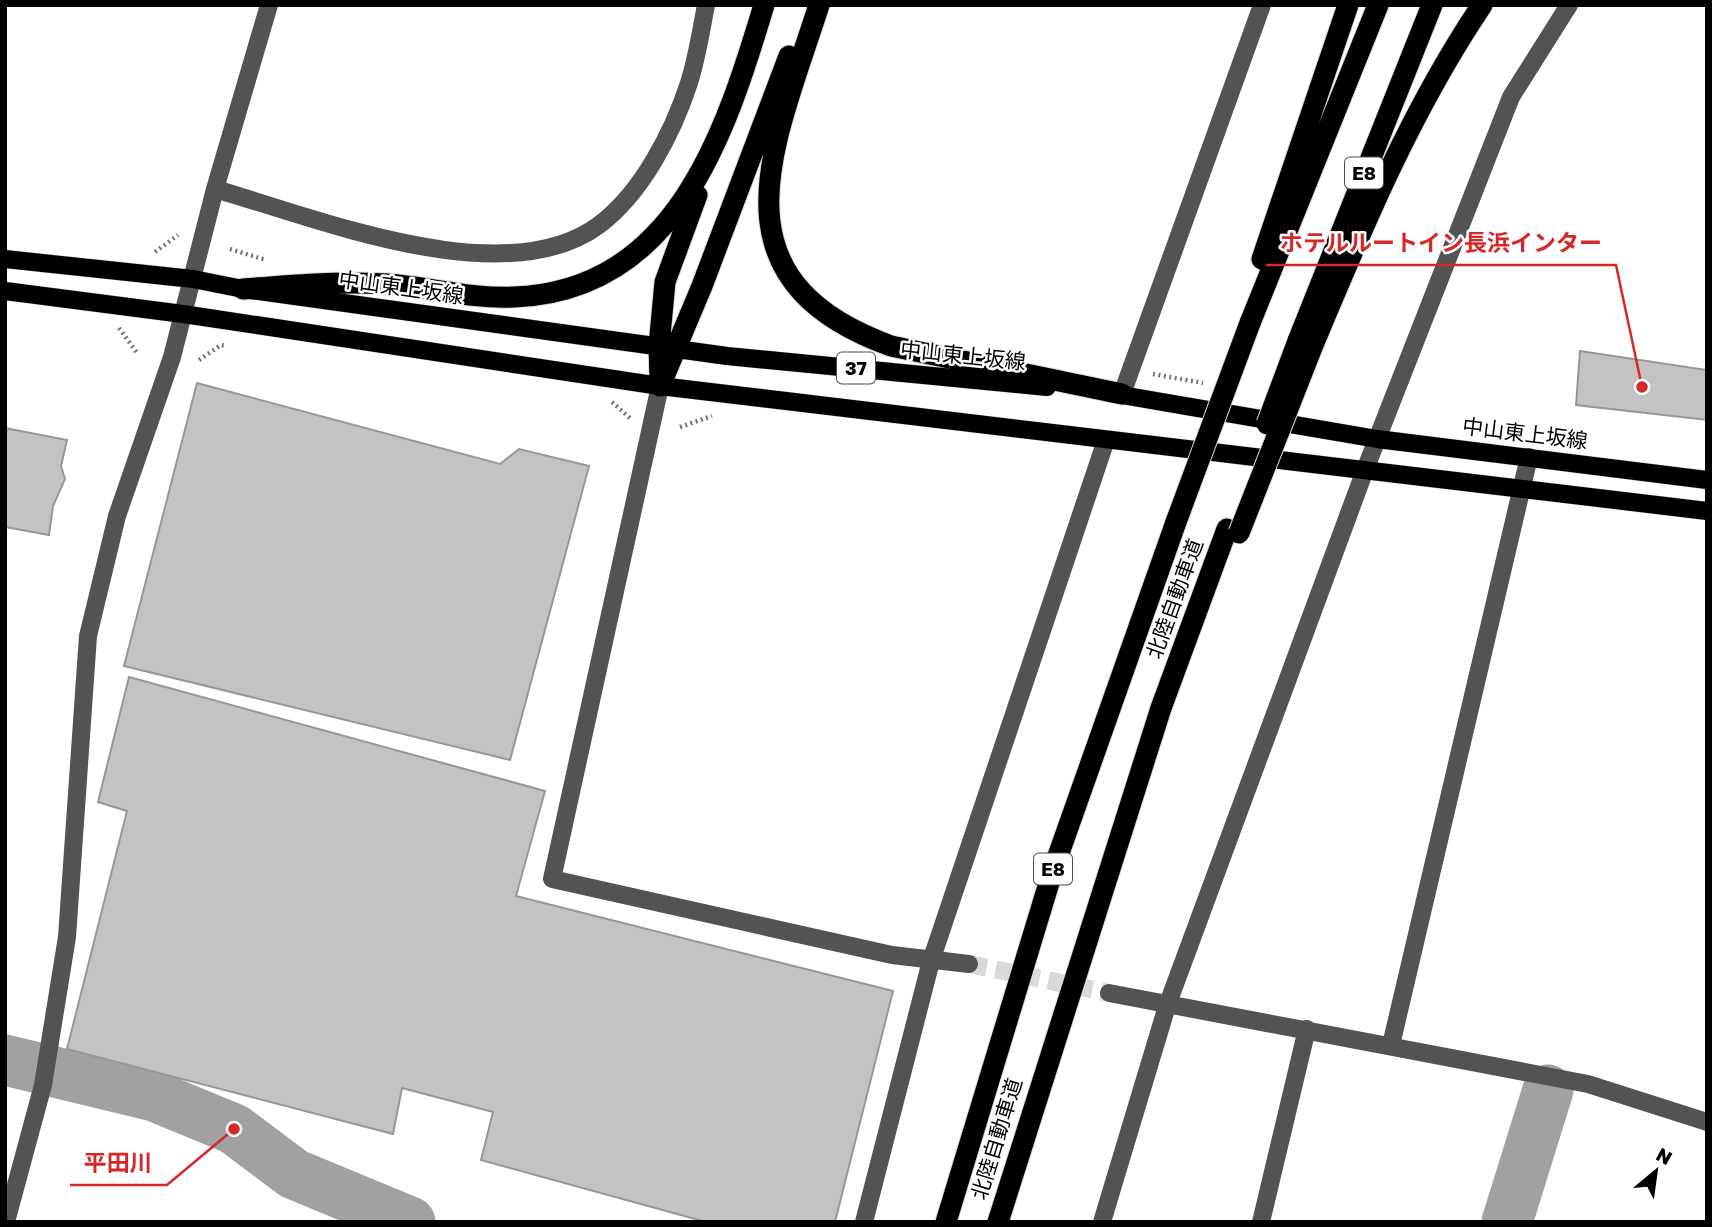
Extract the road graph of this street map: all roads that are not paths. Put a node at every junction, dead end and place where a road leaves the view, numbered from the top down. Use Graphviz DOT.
graph roads {
  1 [pos="269,5"];
  2 [pos="706,5"];
  3 [pos="764,5"];
  4 [pos="808,5"];
  5 [pos="819,5"];
  6 [pos="1262,5"];
  7 [pos="1348,5"];
  8 [pos="1378,5"];
  9 [pos="1432,5"];
  10 [pos="1482,5"];
  11 [pos="1569,5"];
  12 [pos="719,133"];
  13 [pos="215,189"];
  14 [pos="5,259"];
  15 [pos="193,279"];
  16 [pos="243,289"];
  17 [pos="5,291"];
  18 [pos="183,314"];
  19 [pos="1246,322"];
  20 [pos="1306,343"];
  21 [pos="668,348"];
  22 [pos="660,387"];
  23 [pos="1122,394"];
  24 [pos="1377,439"];
  25 [pos="1106,440"];
  26 [pos="1529,457"];
  27 [pos="1365,470"];
  28 [pos="1707,480"];
  29 [pos="1520,488"];
  30 [pos="1707,511"];
  31 [pos="931,961"];
  32 [pos="969,964"];
  33 [pos="1109,993"];
  34 [pos="1167,1006"];
  35 [pos="1307,1029"];
  36 [pos="1391,1045"];
  37 [pos="1707,1122"];
  38 [pos="6,1222"];
  39 [pos="864,1222"];
  40 [pos="946,1222"];
  41 [pos="998,1222"];
  42 [pos="1102,1222"];
  43 [pos="1261,1222"];
  1 -- 13 [label="street"];
  2 -- 13 [label="street"];
  3 -- 12 [label="highway"];
  4 -- 21 [label="highway"];
  5 -- 23 [label="highway"];
  6 -- 23 [label="street"];
  7 -- 19 [label="highway"];
  8 -- 19 [label="highway, 北陸自動車道 / E8"];
  9 -- 20 [label="highway, E8"];
  10 -- 20 [label="highway"];
  11 -- 24 [label="street"];
  12 -- 16 [label="highway"];
  12 -- 21 [label="highway"];
  13 -- 15 [label="street"];
  14 -- 15 [label="main road, 中山東上坂線 / 37"];
  15 -- 16 [label="main road, 中山東上坂線 / 37"];
  15 -- 18 [label="street"];
  16 -- 21 [label="main road, 中山東上坂線 / 37"];
  17 -- 18 [label="main road, 37"];
  18 -- 22 [label="main road, 37"];
  18 -- 38 [label="street"];
  19 -- 40 [label="highway, 北陸自動車道 / E8, bridge"];
  20 -- 41 [label="highway, 北陸自動車道 / E8, bridge"];
  21 -- 22 [label="highway"];
  21 -- 23 [label="main road, 中山東上坂線 / 37"];
  22 -- 25 [label="main road, 37"];
  22 -- 31 [label="street"];
  23 -- 24 [label="main road, 中山東上坂線 / 37"];
  24 -- 26 [label="main road, 中山東上坂線 / 37"];
  24 -- 27 [label="street"];
  25 -- 27 [label="main road, 37"];
  25 -- 31 [label="street"];
  26 -- 28 [label="main road, 中山東上坂線 / 37"];
  26 -- 29 [label="street"];
  27 -- 29 [label="main road, 37"];
  27 -- 34 [label="street"];
  29 -- 30 [label="main road, 37"];
  29 -- 36 [label="street"];
  31 -- 32 [label="street"];
  31 -- 39 [label="street"];
  33 -- 34 [label="street"];
  34 -- 35 [label="street"];
  34 -- 42 [label="street"];
  35 -- 36 [label="street"];
  35 -- 43 [label="street"];
  36 -- 37 [label="street"];
}
